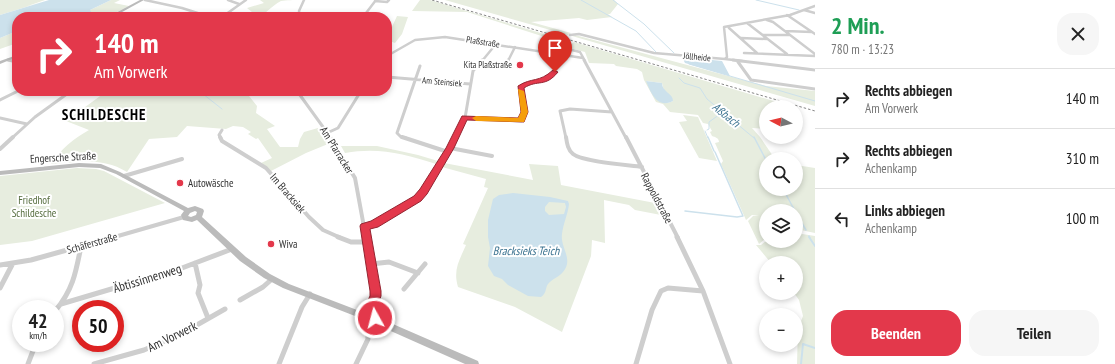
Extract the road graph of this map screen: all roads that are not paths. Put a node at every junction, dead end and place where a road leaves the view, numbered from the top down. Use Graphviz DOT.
graph roads {
  1 [pos="142,0"];
  2 [pos="145,0"];
  3 [pos="228,0"];
  4 [pos="246,0"];
  5 [pos="304,0"];
  6 [pos="390,0"];
  7 [pos="375,1"];
  8 [pos="239,4"];
  9 [pos="815,6"];
  10 [pos="804,10"];
  11 [pos="119,12"];
  12 [pos="194,12"];
  13 [pos="229,12"];
  14 [pos="299,12"];
  15 [pos="367,12"];
  16 [pos="815,13"];
  17 [pos="787,15"];
  18 [pos="766,20"];
  19 [pos="746,22"];
  20 [pos="729,28"];
  21 [pos="784,31"];
  22 [pos="814,33"];
  23 [pos="763,34"];
  24 [pos="790,35"];
  25 [pos="570,36"];
  26 [pos="740,38"];
  27 [pos="768,39"];
  28 [pos="565,40"];
  29 [pos="496,44"];
  30 [pos="516,47"];
  31 [pos="564,48"];
  32 [pos="392,53"];
  33 [pos="744,53"];
  34 [pos="757,53"];
  35 [pos="563,55"];
  36 [pos="787,55"];
  37 [pos="815,55"];
  38 [pos="12,58"];
  39 [pos="583,58"];
  40 [pos="725,59"];
  41 [pos="8,60"];
  42 [pos="12,61"];
  43 [pos="0,62"];
  44 [pos="507,62"];
  45 [pos="738,62"];
  46 [pos="420,66"];
  47 [pos="815,70"];
  48 [pos="392,77"];
  49 [pos="415,79"];
  50 [pos="470,84"];
  51 [pos="815,89"];
  52 [pos="12,94"];
  53 [pos="64,96"];
  54 [pos="301,96"];
  55 [pos="358,96"];
  56 [pos="0,100"];
  57 [pos="612,112"];
  58 [pos="0,118"];
  59 [pos="465,118"];
  60 [pos="27,124"];
  61 [pos="222,130"];
  62 [pos="327,133"];
  63 [pos="2,141"];
  64 [pos="8,141"];
  65 [pos="0,149"];
  66 [pos="449,150"];
  67 [pos="491,151"];
  68 [pos="182,159"];
  69 [pos="642,167"];
  70 [pos="0,173"];
  71 [pos="124,176"];
  72 [pos="186,214"];
  73 [pos="198,218"];
  74 [pos="365,226"];
  75 [pos="367,242"];
  76 [pos="81,246"];
  77 [pos="232,250"];
  78 [pos="13,263"];
  79 [pos="195,263"];
  80 [pos="371,264"];
  81 [pos="425,264"];
  82 [pos="0,265"];
  83 [pos="418,273"];
  84 [pos="272,279"];
  85 [pos="0,288"];
  86 [pos="404,289"];
  87 [pos="703,291"];
  88 [pos="310,294"];
  89 [pos="64,300"];
  90 [pos="240,300"];
  91 [pos="64,303"];
  92 [pos="225,309"];
  93 [pos="370,309"];
  94 [pos="359,314"];
  95 [pos="208,318"];
  96 [pos="370,322"];
  97 [pos="33,352"];
  98 [pos="28,364"];
  99 [pos="94,364"];
  100 [pos="279,364"];
  101 [pos="356,364"];
  102 [pos="475,364"];
  103 [pos="636,364"];
  104 [pos="730,364"];
  1 -- 11 [label="main road"];
  2 -- 12 [label="street"];
  3 -- 8 [label="street"];
  4 -- 8 [label="street"];
  5 -- 14 [label="street"];
  6 -- 7 [label="street"];
  7 -- 15 [label="street"];
  8 -- 13 [label="street"];
  9 -- 10 [label="street, Jöllheide"];
  10 -- 16 [label="street"];
  10 -- 17 [label="street, Jöllheide"];
  17 -- 18 [label="street, Jöllheide"];
  17 -- 22 [label="street"];
  18 -- 19 [label="street, Jöllheide"];
  18 -- 21 [label="street"];
  19 -- 23 [label="street"];
  19 -- 40 [label="street, Jöllheide"];
  20 -- 26 [label="street"];
  21 -- 22 [label="street"];
  21 -- 24 [label="street"];
  23 -- 24 [label="street"];
  23 -- 27 [label="street"];
  24 -- 37 [label="street"];
  25 -- 40 [label="street, Jöllheide"];
  26 -- 27 [label="street"];
  26 -- 34 [label="street"];
  27 -- 36 [label="street"];
  28 -- 31 [label="street"];
  29 -- 30 [label="street, Plaßstraße"];
  29 -- 32 [label="street, Plaßstraße"];
  29 -- 50 [label="street"];
  30 -- 35 [label="street, Plaßstraße"];
  30 -- 44 [label="street"];
  31 -- 35 [label="street"];
  31 -- 39 [label="street"];
  33 -- 34 [label="street"];
  34 -- 36 [label="street"];
  35 -- 39 [label="street, Plaßstraße"];
  35 -- 59 [label="street"];
  36 -- 37 [label="street"];
  38 -- 41 [label="main road"];
  39 -- 57 [label="street, Rappoldstraße"];
  40 -- 45 [label="street"];
  41 -- 42 [label="street"];
  41 -- 43 [label="main road"];
  45 -- 47 [label="street"];
  45 -- 51 [label="street"];
  46 -- 49 [label="street, Am Steinsiek"];
  48 -- 49 [label="street, Am Steinsiek"];
  49 -- 50 [label="street, Am Steinsiek"];
  49 -- 66 [label="street"];
  50 -- 59 [label="street"];
  52 -- 56 [label="street"];
  53 -- 60 [label="street"];
  54 -- 62 [label="street, Am Pfarracker"];
  55 -- 62 [label="street"];
  57 -- 69 [label="street, Rappoldstraße"];
  57 -- 69 [label="street"];
  58 -- 60 [label="street"];
  59 -- 66 [label="street"];
  60 -- 64 [label="street"];
  61 -- 75 [label="street, Im Bracksiek"];
  62 -- 74 [label="street, Am Pfarracker"];
  63 -- 64 [label="street"];
  64 -- 65 [label="street"];
  66 -- 67 [label="street"];
  66 -- 74 [label="street"];
  68 -- 71 [label="street"];
  69 -- 87 [label="street, Rappoldstraße"];
  70 -- 71 [label="main road, Engersche Straße"];
  71 -- 72 [label="main road, Engersche Straße"];
  72 -- 73 [label="main road"];
  72 -- 73 [label="main road, Engersche Straße"];
  72 -- 76 [label="street, Schäferstraße"];
  73 -- 77 [label="main road"];
  74 -- 75 [label="street, Am Pfarracker"];
  75 -- 80 [label="street, Am Pfarracker"];
  76 -- 78 [label="street, Schäferstraße"];
  76 -- 89 [label="street"];
  77 -- 79 [label="street, Äbtissinnenweg"];
  77 -- 84 [label="main road"];
  78 -- 82 [label="street, Schäferstraße"];
  78 -- 85 [label="street"];
  79 -- 91 [label="street, Äbtissinnenweg"];
  79 -- 95 [label="street"];
  80 -- 83 [label="street"];
  80 -- 93 [label="street, Am Pfarracker"];
  81 -- 83 [label="street"];
  83 -- 86 [label="street"];
  84 -- 88 [label="main road"];
  84 -- 90 [label="street"];
  87 -- 103 [label="street"];
  87 -- 104 [label="street, Rappoldstraße"];
  88 -- 94 [label="main road"];
  88 -- 100 [label="street"];
  92 -- 95 [label="street, Am Vorwerk"];
  93 -- 94 [label="main road"];
  93 -- 96 [label="main road"];
  94 -- 96 [label="main road"];
  95 -- 99 [label="street, Am Vorwerk"];
  96 -- 101 [label="street"];
  96 -- 102 [label="main road"];
  97 -- 98 [label="street"];
}
